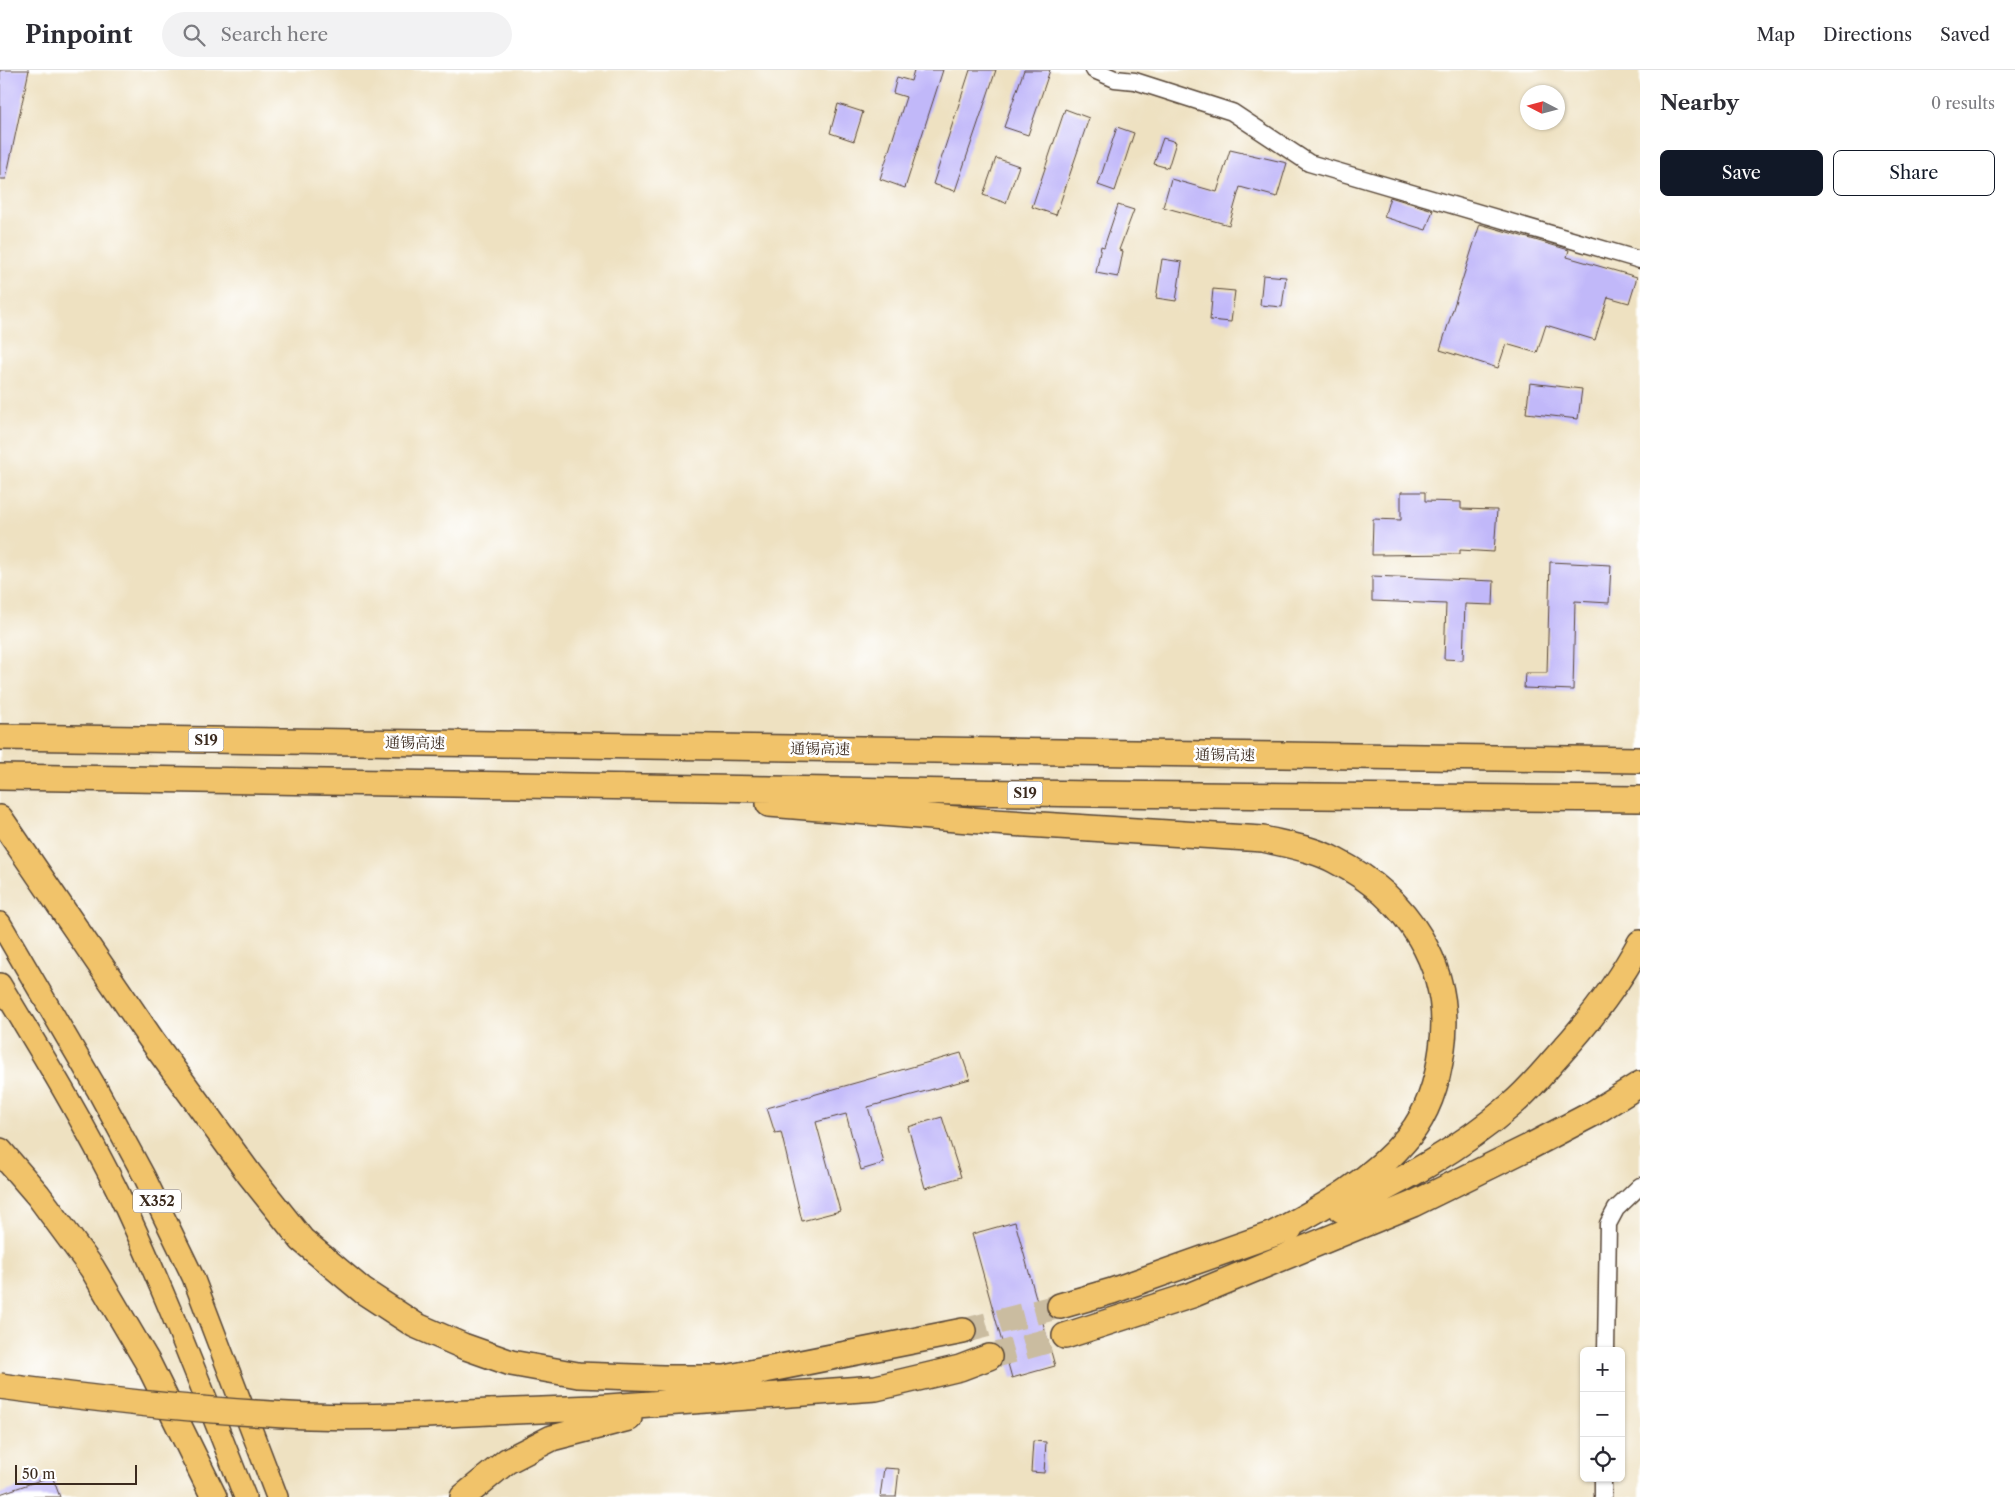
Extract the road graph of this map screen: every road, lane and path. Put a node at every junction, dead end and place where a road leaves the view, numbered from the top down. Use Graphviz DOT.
graph roads {
  1 [pos="1094,70"];
  2 [pos="1640,260"];
  3 [pos="0,737"];
  4 [pos="1640,749"];
  5 [pos="1366,757"];
  6 [pos="1640,760"];
  7 [pos="0,777"];
  8 [pos="568,785"];
  9 [pos="1640,799"];
  10 [pos="0,818"];
  11 [pos="0,923"];
  12 [pos="1637,959"];
  13 [pos="0,984"];
  14 [pos="1640,1084"];
  15 [pos="0,1151"];
  16 [pos="1640,1186"];
  17 [pos="1275,1234"];
  18 [pos="1298,1251"];
  19 [pos="1060,1306"];
  20 [pos="963,1331"];
  21 [pos="1065,1336"];
  22 [pos="1606,1347"];
  23 [pos="989,1357"];
  24 [pos="0,1371"];
  25 [pos="0,1386"];
  26 [pos="730,1388"];
  27 [pos="490,1406"];
  28 [pos="1603,1482"];
  29 [pos="214,1497"];
  30 [pos="245,1497"];
  31 [pos="277,1497"];
  32 [pos="463,1497"];
  33 [pos="1603,1497"];
  1 -- 2 [label="street"];
  3 -- 5 [label="highway, 通锡高速 / S19"];
  4 -- 5 [label="highway"];
  5 -- 6 [label="highway, 通锡高速 / S19"];
  7 -- 8 [label="highway, S19"];
  8 -- 9 [label="highway, S19"];
  8 -- 17 [label="highway"];
  10 -- 26 [label="highway"];
  11 -- 31 [label="main road, X352"];
  12 -- 17 [label="highway"];
  12 -- 18 [label="highway"];
  13 -- 30 [label="main road, X352"];
  14 -- 18 [label="highway"];
  15 -- 29 [label="highway"];
  16 -- 22 [label="street"];
  17 -- 19 [label="highway"];
  18 -- 21 [label="highway"];
  20 -- 26 [label="highway"];
  23 -- 26 [label="highway"];
  24 -- 27 [label="highway"];
  25 -- 27 [label="highway, bridge"];
  26 -- 27 [label="highway"];
  26 -- 32 [label="highway"];
  28 -- 33 [label="street"];
}
